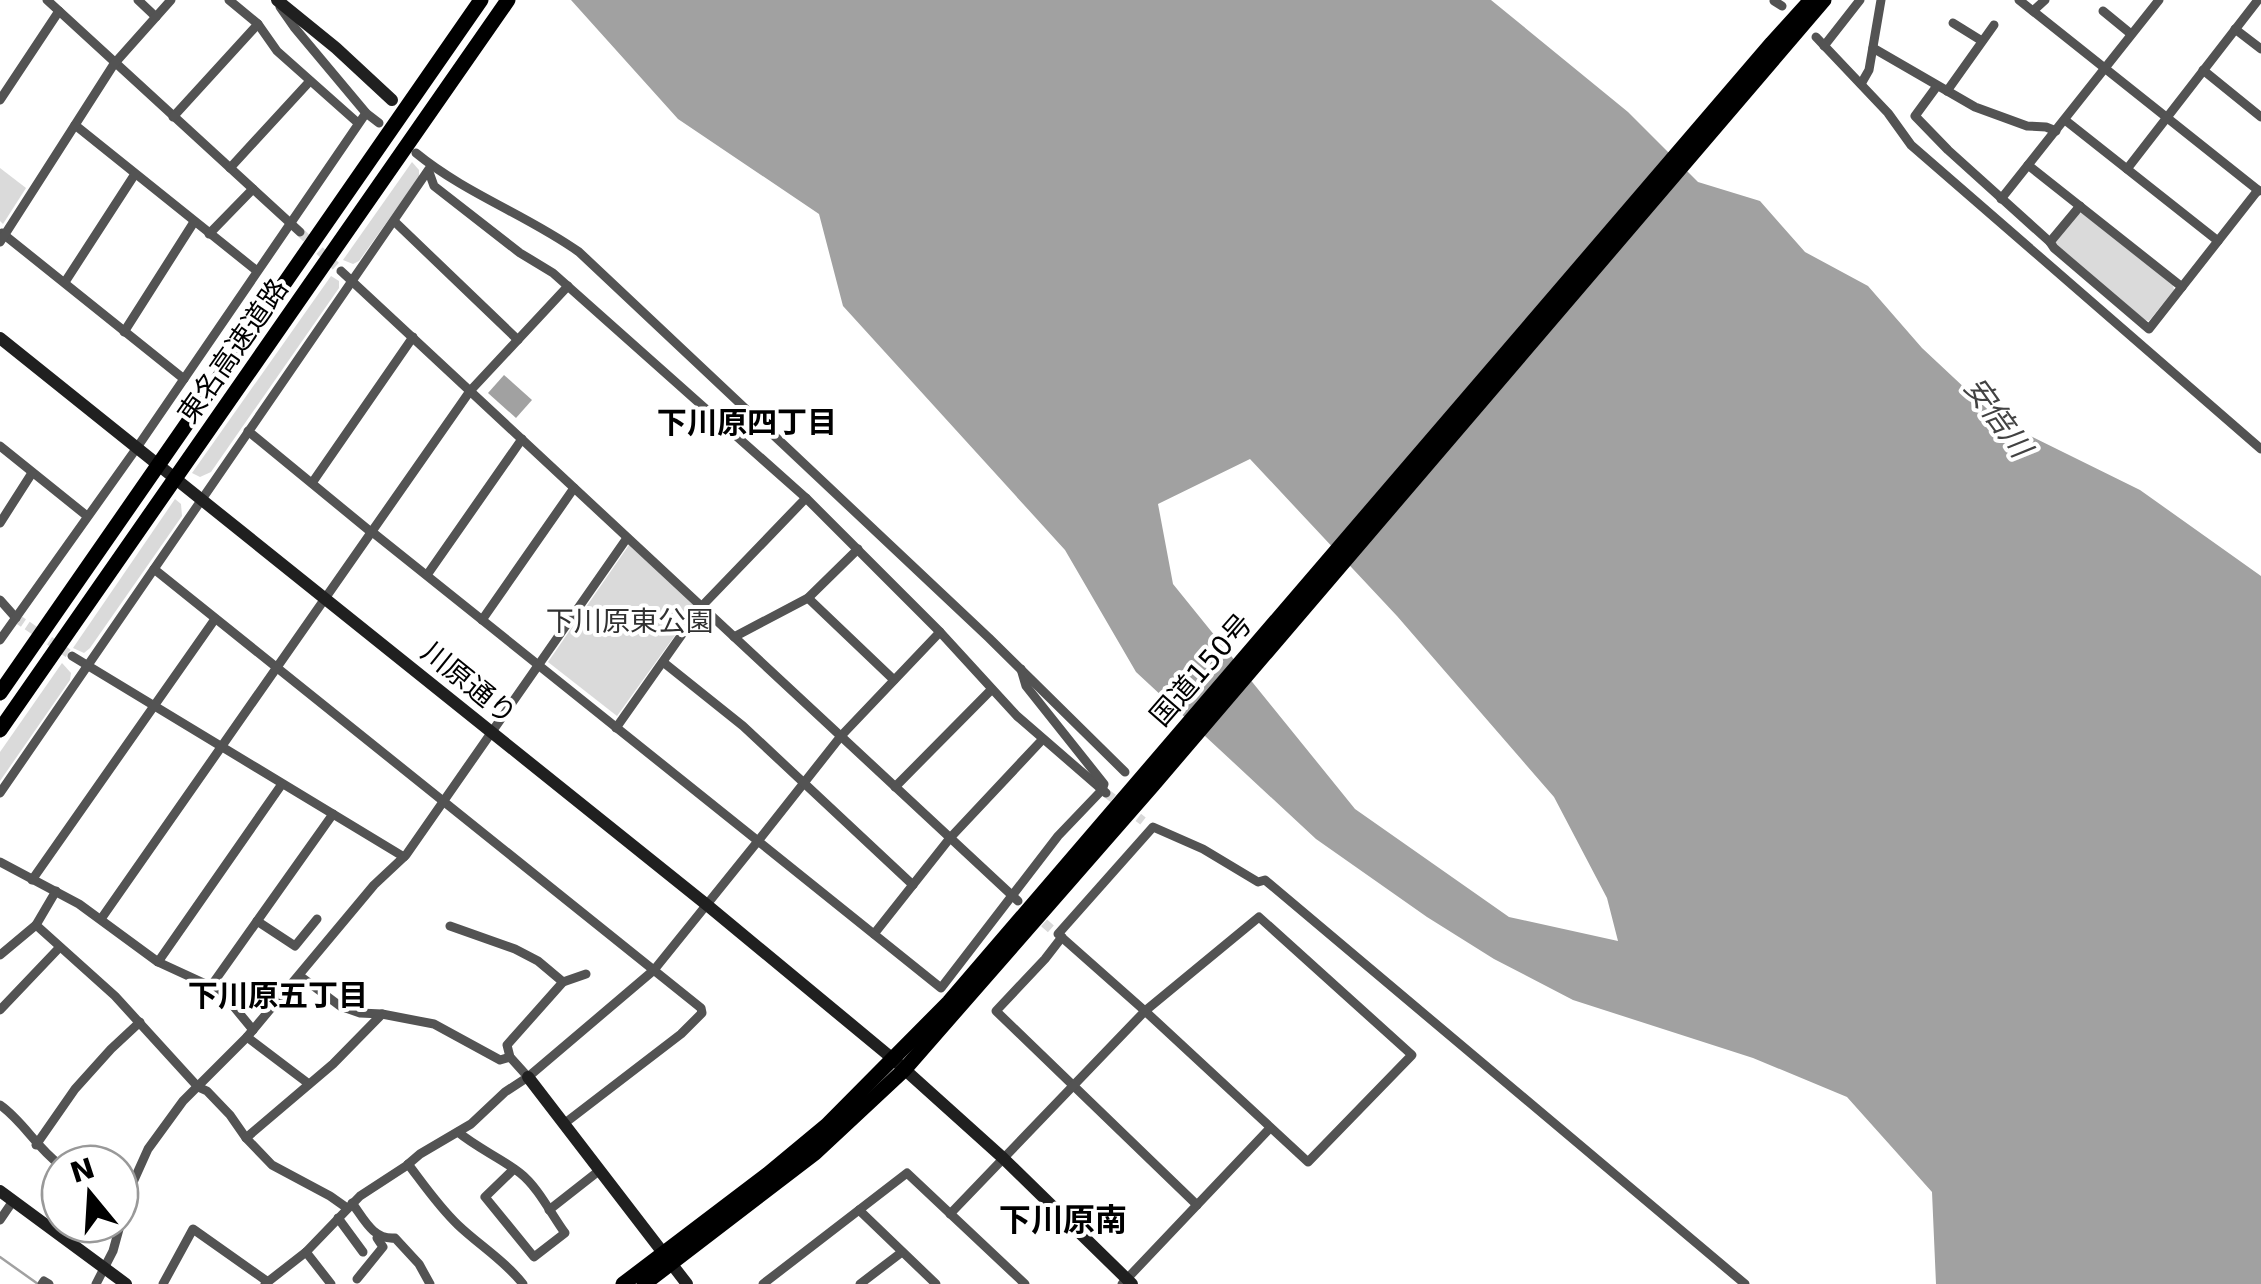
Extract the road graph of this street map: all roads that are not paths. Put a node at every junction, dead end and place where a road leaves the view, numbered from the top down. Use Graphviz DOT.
graph roads {
  1 [pos="47,0"];
  2 [pos="138,0"];
  3 [pos="171,0"];
  4 [pos="230,0"];
  5 [pos="276,0"];
  6 [pos="481,0"];
  7 [pos="508,0"];
  8 [pos="1803,0"];
  9 [pos="1811,0"];
  10 [pos="1827,0"];
  11 [pos="1860,0"];
  12 [pos="1881,0"];
  13 [pos="2018,0"];
  14 [pos="2045,0"];
  15 [pos="2158,0"];
  16 [pos="2258,0"];
  17 [pos="2103,10"];
  18 [pos="59,11"];
  19 [pos="2033,11"];
  20 [pos="156,17"];
  21 [pos="1953,23"];
  22 [pos="258,24"];
  23 [pos="1994,25"];
  24 [pos="2235,29"];
  25 [pos="2131,34"];
  26 [pos="1816,36"];
  27 [pos="1982,42"];
  28 [pos="1824,46"];
  29 [pos="1776,47"];
  30 [pos="1874,48"];
  31 [pos="2261,49"];
  32 [pos="114,64"];
  33 [pos="2106,68"];
  34 [pos="2203,70"];
  35 [pos="310,81"];
  36 [pos="1862,84"];
  37 [pos="1936,86"];
  38 [pos="1947,91"];
  39 [pos="0,100"];
  40 [pos="392,100"];
  41 [pos="366,112"];
  42 [pos="2167,116"];
  43 [pos="173,117"];
  44 [pos="2261,117"];
  45 [pos="2065,120"];
  46 [pos="379,123"];
  47 [pos="358,124"];
  48 [pos="75,125"];
  49 [pos="2056,130"];
  50 [pos="416,153"];
  51 [pos="2028,166"];
  52 [pos="230,168"];
  53 [pos="429,168"];
  54 [pos="2127,169"];
  55 [pos="135,174"];
  56 [pos="253,189"];
  57 [pos="2260,191"];
  58 [pos="2001,199"];
  59 [pos="2080,206"];
  60 [pos="394,221"];
  61 [pos="194,222"];
  62 [pos="290,223"];
  63 [pos="300,232"];
  64 [pos="209,234"];
  65 [pos="2,236"];
  66 [pos="2218,241"];
  67 [pos="2050,242"];
  68 [pos="342,270"];
  69 [pos="257,271"];
  70 [pos="352,281"];
  71 [pos="65,282"];
  72 [pos="568,286"];
  73 [pos="2182,287"];
  74 [pos="124,332"];
  75 [pos="412,337"];
  76 [pos="0,338"];
  77 [pos="518,340"];
  78 [pos="184,380"];
  79 [pos="470,390"];
  80 [pos="248,431"];
  81 [pos="522,439"];
  82 [pos="0,446"];
  83 [pos="136,449"];
  84 [pos="2261,450"];
  85 [pos="32,473"];
  86 [pos="312,484"];
  87 [pos="574,488"];
  88 [pos="806,498"];
  89 [pos="200,500"];
  90 [pos="88,516"];
  91 [pos="0,523"];
  92 [pos="371,531"];
  93 [pos="627,538"];
  94 [pos="858,548"];
  95 [pos="154,569"];
  96 [pos="426,575"];
  97 [pos="808,598"];
  98 [pos="323,599"];
  99 [pos="0,600"];
  100 [pos="702,606"];
  101 [pos="16,618"];
  102 [pos="215,619"];
  103 [pos="482,620"];
  104 [pos="940,632"];
  105 [pos="734,637"];
  106 [pos="0,640"];
  107 [pos="72,656"];
  108 [pos="664,662"];
  109 [pos="538,665"];
  110 [pos="87,666"];
  111 [pos="276,667"];
  112 [pos="1021,669"];
  113 [pos="894,680"];
  114 [pos="991,690"];
  115 [pos="0,692"];
  116 [pos="154,708"];
  117 [pos="616,728"];
  118 [pos="0,730"];
  119 [pos="491,733"];
  120 [pos="841,736"];
  121 [pos="1042,740"];
  122 [pos="220,746"];
  123 [pos="1125,772"];
  124 [pos="804,782"];
  125 [pos="282,784"];
  126 [pos="895,787"];
  127 [pos="1104,791"];
  128 [pos="0,793"];
  129 [pos="443,802"];
  130 [pos="333,814"];
  131 [pos="950,838"];
  132 [pos="758,841"];
  133 [pos="404,857"];
  134 [pos="0,862"];
  135 [pos="32,880"];
  136 [pos="913,885"];
  137 [pos="56,891"];
  138 [pos="1016,899"];
  139 [pos="707,906"];
  140 [pos="101,918"];
  141 [pos="317,918"];
  142 [pos="257,921"];
  143 [pos="36,925"];
  144 [pos="450,926"];
  145 [pos="1057,933"];
  146 [pos="874,934"];
  147 [pos="59,948"];
  148 [pos="0,955"];
  149 [pos="158,962"];
  150 [pos="654,970"];
  151 [pos="586,974"];
  152 [pos="300,976"];
  153 [pos="564,982"];
  154 [pos="211,986"];
  155 [pos="0,1010"];
  156 [pos="1145,1011"];
  157 [pos="382,1014"];
  158 [pos="140,1022"];
  159 [pos="250,1034"];
  160 [pos="510,1057"];
  161 [pos="899,1064"];
  162 [pos="528,1077"];
  163 [pos="309,1084"];
  164 [pos="1074,1085"];
  165 [pos="198,1087"];
  166 [pos="0,1105"];
  167 [pos="565,1123"];
  168 [pos="1270,1128"];
  169 [pos="458,1132"];
  170 [pos="246,1138"];
  171 [pos="36,1145"];
  172 [pos="40,1148"];
  173 [pos="1003,1158"];
  174 [pos="140,1162"];
  175 [pos="408,1164"];
  176 [pos="514,1169"];
  177 [pos="600,1170"];
  178 [pos="0,1191"];
  179 [pos="13,1201"];
  180 [pos="350,1205"];
  181 [pos="1197,1205"];
  182 [pos="549,1210"];
  183 [pos="860,1210"];
  184 [pos="950,1214"];
  185 [pos="338,1218"];
  186 [pos="0,1220"];
  187 [pos="374,1234"];
  188 [pos="114,1244"];
  189 [pos="306,1252"];
  190 [pos="363,1252"];
  191 [pos="902,1252"];
  192 [pos="668,1258"];
  193 [pos="104,1268"];
  194 [pos="357,1278"];
  195 [pos="1127,1282"];
  196 [pos="266,1283"];
  197 [pos="96,1284"];
  198 [pos="126,1284"];
  199 [pos="163,1284"];
  200 [pos="331,1284"];
  201 [pos="430,1284"];
  202 [pos="522,1284"];
  203 [pos="623,1284"];
  204 [pos="644,1284"];
  205 [pos="687,1284"];
  206 [pos="763,1284"];
  207 [pos="860,1284"];
  208 [pos="936,1284"];
  209 [pos="1025,1284"];
  210 [pos="1745,1284"];
  1 -- 18 [label="street"];
  2 -- 20 [label="street"];
  3 -- 20 [label="street"];
  4 -- 22 [label="street"];
  5 -- 40 [label="street"];
  5 -- 41 [label="street"];
  6 -- 115 [label="highway, 東名高速道路"];
  7 -- 118 [label="highway, 東名高速道路"];
  8 -- 29 [label="highway, 国道150号"];
  9 -- 29 [label="highway, 国道150号"];
  10 -- 29 [label="highway, 国道150号"];
  11 -- 28 [label="street"];
  12 -- 30 [label="street"];
  13 -- 19 [label="street"];
  14 -- 19 [label="street"];
  15 -- 25 [label="street"];
  16 -- 24 [label="street"];
  17 -- 25 [label="street"];
  18 -- 32 [label="street"];
  18 -- 39 [label="street"];
  19 -- 33 [label="street"];
  20 -- 32 [label="street"];
  21 -- 27 [label="street"];
  22 -- 35 [label="street"];
  22 -- 43 [label="street"];
  23 -- 27 [label="street"];
  24 -- 31 [label="street"];
  24 -- 34 [label="street"];
  25 -- 33 [label="street"];
  26 -- 28 [label="street"];
  27 -- 38 [label="street"];
  28 -- 36 [label="street"];
  29 -- 161 [label="highway, 国道150号"];
  30 -- 36 [label="street"];
  30 -- 37 [label="street"];
  32 -- 43 [label="street"];
  32 -- 48 [label="street"];
  33 -- 42 [label="street"];
  33 -- 45 [label="street"];
  34 -- 42 [label="street"];
  34 -- 44 [label="street"];
  35 -- 47 [label="street"];
  35 -- 52 [label="street"];
  36 -- 84 [label="street"];
  37 -- 38 [label="street"];
  37 -- 58 [label="street"];
  38 -- 49 [label="street"];
  41 -- 46 [label="street"];
  41 -- 47 [label="street"];
  42 -- 54 [label="street"];
  42 -- 57 [label="street"];
  43 -- 52 [label="street"];
  45 -- 49 [label="street"];
  45 -- 54 [label="street"];
  47 -- 62 [label="street"];
  48 -- 55 [label="street"];
  48 -- 65 [label="street"];
  49 -- 51 [label="street"];
  50 -- 53 [label="street"];
  51 -- 58 [label="street"];
  51 -- 59 [label="street"];
  52 -- 56 [label="street"];
  53 -- 60 [label="street"];
  53 -- 72 [label="street"];
  53 -- 112 [label="street"];
  54 -- 66 [label="street"];
  55 -- 61 [label="street"];
  55 -- 71 [label="street"];
  56 -- 62 [label="street"];
  56 -- 64 [label="street"];
  57 -- 66 [label="street"];
  58 -- 67 [label="street"];
  59 -- 67 [label="street"];
  59 -- 73 [label="street"];
  60 -- 70 [label="street"];
  60 -- 77 [label="street"];
  61 -- 64 [label="street"];
  61 -- 74 [label="street"];
  62 -- 63 [label="street"];
  62 -- 69 [label="street"];
  64 -- 69 [label="street"];
  65 -- 71 [label="street"];
  66 -- 73 [label="street"];
  67 -- 73 [label="street"];
  68 -- 70 [label="street"];
  69 -- 78 [label="street"];
  70 -- 75 [label="street"];
  70 -- 80 [label="street"];
  71 -- 74 [label="street"];
  72 -- 77 [label="street"];
  72 -- 88 [label="street"];
  74 -- 78 [label="street"];
  75 -- 79 [label="street"];
  75 -- 86 [label="street"];
  76 -- 83 [label="street, 川原通り"];
  77 -- 79 [label="street"];
  78 -- 83 [label="street"];
  79 -- 81 [label="street"];
  79 -- 92 [label="street"];
  80 -- 86 [label="street"];
  80 -- 89 [label="street"];
  81 -- 87 [label="street"];
  81 -- 96 [label="street"];
  82 -- 85 [label="street"];
  83 -- 89 [label="street, 川原通り"];
  83 -- 90 [label="street"];
  85 -- 90 [label="street"];
  85 -- 91 [label="street"];
  86 -- 92 [label="street"];
  87 -- 93 [label="street"];
  87 -- 103 [label="street"];
  88 -- 94 [label="street"];
  88 -- 100 [label="street"];
  89 -- 95 [label="street"];
  89 -- 98 [label="street, 川原通り"];
  90 -- 101 [label="street"];
  92 -- 96 [label="street"];
  92 -- 98 [label="street"];
  93 -- 100 [label="street"];
  93 -- 109 [label="street"];
  94 -- 97 [label="street"];
  94 -- 104 [label="street"];
  95 -- 102 [label="street"];
  95 -- 110 [label="street"];
  96 -- 103 [label="street"];
  97 -- 105 [label="street"];
  97 -- 113 [label="street"];
  98 -- 111 [label="street"];
  98 -- 119 [label="street, 川原通り"];
  99 -- 101 [label="street"];
  100 -- 105 [label="street"];
  100 -- 108 [label="street"];
  101 -- 106 [label="street"];
  102 -- 111 [label="street"];
  102 -- 116 [label="street"];
  103 -- 109 [label="street"];
  104 -- 113 [label="street"];
  104 -- 114 [label="street"];
  105 -- 120 [label="street"];
  107 -- 110 [label="street"];
  108 -- 117 [label="street"];
  108 -- 124 [label="street"];
  109 -- 117 [label="street"];
  109 -- 119 [label="street"];
  110 -- 116 [label="street"];
  110 -- 128 [label="street"];
  111 -- 122 [label="street"];
  111 -- 129 [label="street"];
  112 -- 123 [label="street"];
  112 -- 127 [label="street"];
  113 -- 120 [label="street"];
  114 -- 121 [label="street"];
  114 -- 126 [label="street"];
  116 -- 122 [label="street"];
  116 -- 135 [label="street"];
  117 -- 132 [label="street"];
  119 -- 129 [label="street"];
  119 -- 139 [label="street, 川原通り"];
  120 -- 124 [label="street"];
  120 -- 126 [label="street"];
  121 -- 127 [label="street"];
  121 -- 131 [label="street"];
  122 -- 125 [label="street"];
  122 -- 140 [label="street"];
  124 -- 132 [label="street"];
  124 -- 136 [label="street"];
  125 -- 130 [label="street"];
  125 -- 149 [label="street"];
  126 -- 131 [label="street"];
  127 -- 138 [label="street"];
  129 -- 133 [label="street"];
  129 -- 150 [label="street"];
  130 -- 133 [label="street"];
  130 -- 142 [label="street"];
  131 -- 136 [label="street"];
  131 -- 138 [label="street"];
  132 -- 139 [label="street"];
  132 -- 146 [label="street"];
  133 -- 152 [label="street"];
  134 -- 135 [label="street"];
  135 -- 137 [label="street"];
  136 -- 146 [label="street"];
  137 -- 140 [label="street"];
  137 -- 143 [label="street"];
  138 -- 146 [label="street"];
  139 -- 150 [label="street"];
  139 -- 161 [label="street, 川原通り"];
  140 -- 149 [label="street"];
  141 -- 142 [label="street"];
  142 -- 154 [label="street"];
  143 -- 147 [label="street"];
  143 -- 148 [label="street"];
  144 -- 153 [label="street"];
  145 -- 156 [label="street"];
  145 -- 164 [label="street"];
  145 -- 210 [label="street"];
  147 -- 155 [label="street"];
  147 -- 158 [label="street"];
  149 -- 154 [label="street"];
  150 -- 162 [label="street"];
  150 -- 167 [label="street"];
  151 -- 153 [label="street"];
  152 -- 157 [label="street"];
  152 -- 159 [label="street"];
  153 -- 160 [label="street"];
  154 -- 159 [label="street"];
  156 -- 164 [label="street"];
  156 -- 168 [label="street"];
  156 -- 168 [label="street"];
  157 -- 160 [label="street"];
  157 -- 163 [label="street"];
  158 -- 165 [label="street"];
  158 -- 171 [label="street"];
  159 -- 163 [label="street"];
  159 -- 165 [label="street"];
  160 -- 162 [label="street"];
  161 -- 173 [label="street, 川原通り"];
  161 -- 192 [label="highway, 国道150号"];
  162 -- 167 [label="street"];
  162 -- 169 [label="street"];
  163 -- 170 [label="street"];
  164 -- 173 [label="street"];
  164 -- 181 [label="street"];
  165 -- 170 [label="street"];
  165 -- 174 [label="street"];
  166 -- 171 [label="street"];
  167 -- 177 [label="street"];
  168 -- 181 [label="street"];
  169 -- 175 [label="street"];
  169 -- 176 [label="street"];
  170 -- 180 [label="street"];
  171 -- 172 [label="street"];
  173 -- 184 [label="street"];
  173 -- 195 [label="street, 川原通り"];
  175 -- 180 [label="street"];
  175 -- 202 [label="street"];
  176 -- 182 [label="street"];
  176 -- 182 [label="street"];
  177 -- 182 [label="street"];
  177 -- 192 [label="street"];
  178 -- 179 [label="street"];
  179 -- 186 [label="street"];
  179 -- 193 [label="street"];
  180 -- 185 [label="street"];
  180 -- 187 [label="street"];
  181 -- 195 [label="street"];
  183 -- 184 [label="street"];
  183 -- 191 [label="street"];
  183 -- 206 [label="street"];
  184 -- 209 [label="street"];
  185 -- 189 [label="street"];
  185 -- 190 [label="street"];
  187 -- 194 [label="street"];
  187 -- 201 [label="street"];
  188 -- 193 [label="street"];
  189 -- 196 [label="street"];
  189 -- 200 [label="street"];
  191 -- 207 [label="street"];
  191 -- 208 [label="street"];
  192 -- 203 [label="highway, 国道150号"];
  192 -- 204 [label="highway, 国道150号"];
  192 -- 205 [label="street"];
  193 -- 197 [label="street"];
  193 -- 198 [label="street"];
  196 -- 199 [label="street"];
}
